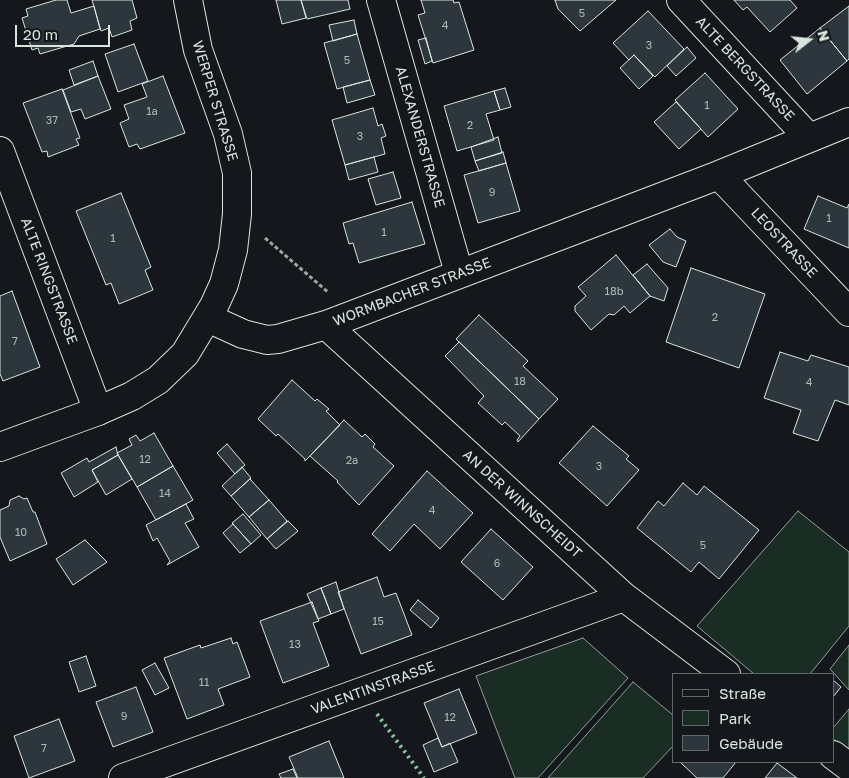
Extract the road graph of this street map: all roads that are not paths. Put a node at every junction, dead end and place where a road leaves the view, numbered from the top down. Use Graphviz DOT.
graph roads {
  1 [pos="188,0"];
  2 [pos="381,0"];
  3 [pos="681,0"];
  4 [pos="849,122"];
  5 [pos="809,138"];
  6 [pos="0,151"];
  7 [pos="719,175"];
  8 [pos="459,273"];
  9 [pos="849,312"];
  10 [pos="208,318"];
  11 [pos="326,325"];
  12 [pos="98,411"];
  13 [pos="0,447"];
  14 [pos="624,597"];
  15 [pos="725,673"];
  16 [pos="834,755"];
  17 [pos="849,767"];
  18 [pos="123,778"];
  1 -- 10 [label="street, WERPER STRASSE"];
  2 -- 8 [label="street, ALEXANDERSTRASSE"];
  3 -- 5 [label="street, ALTE BERGSTRASSE"];
  4 -- 5 [label="street, WORMBACHER STRASSE"];
  5 -- 7 [label="street, WORMBACHER STRASSE"];
  6 -- 12 [label="street, ALTE RINGSTRASSE"];
  7 -- 8 [label="street, WORMBACHER STRASSE"];
  7 -- 9 [label="street, LEOSTRASSE"];
  8 -- 11 [label="street, WORMBACHER STRASSE"];
  10 -- 11 [label="street, WORMBACHER STRASSE"];
  10 -- 12 [label="street"];
  11 -- 14 [label="street, AN DER WINNSCHEIDT"];
  12 -- 13 [label="street"];
  14 -- 15 [label="street, AN DER WINNSCHEIDT"];
  14 -- 18 [label="street, VALENTINSTRASSE"];
  16 -- 17 [label="street"];
}
